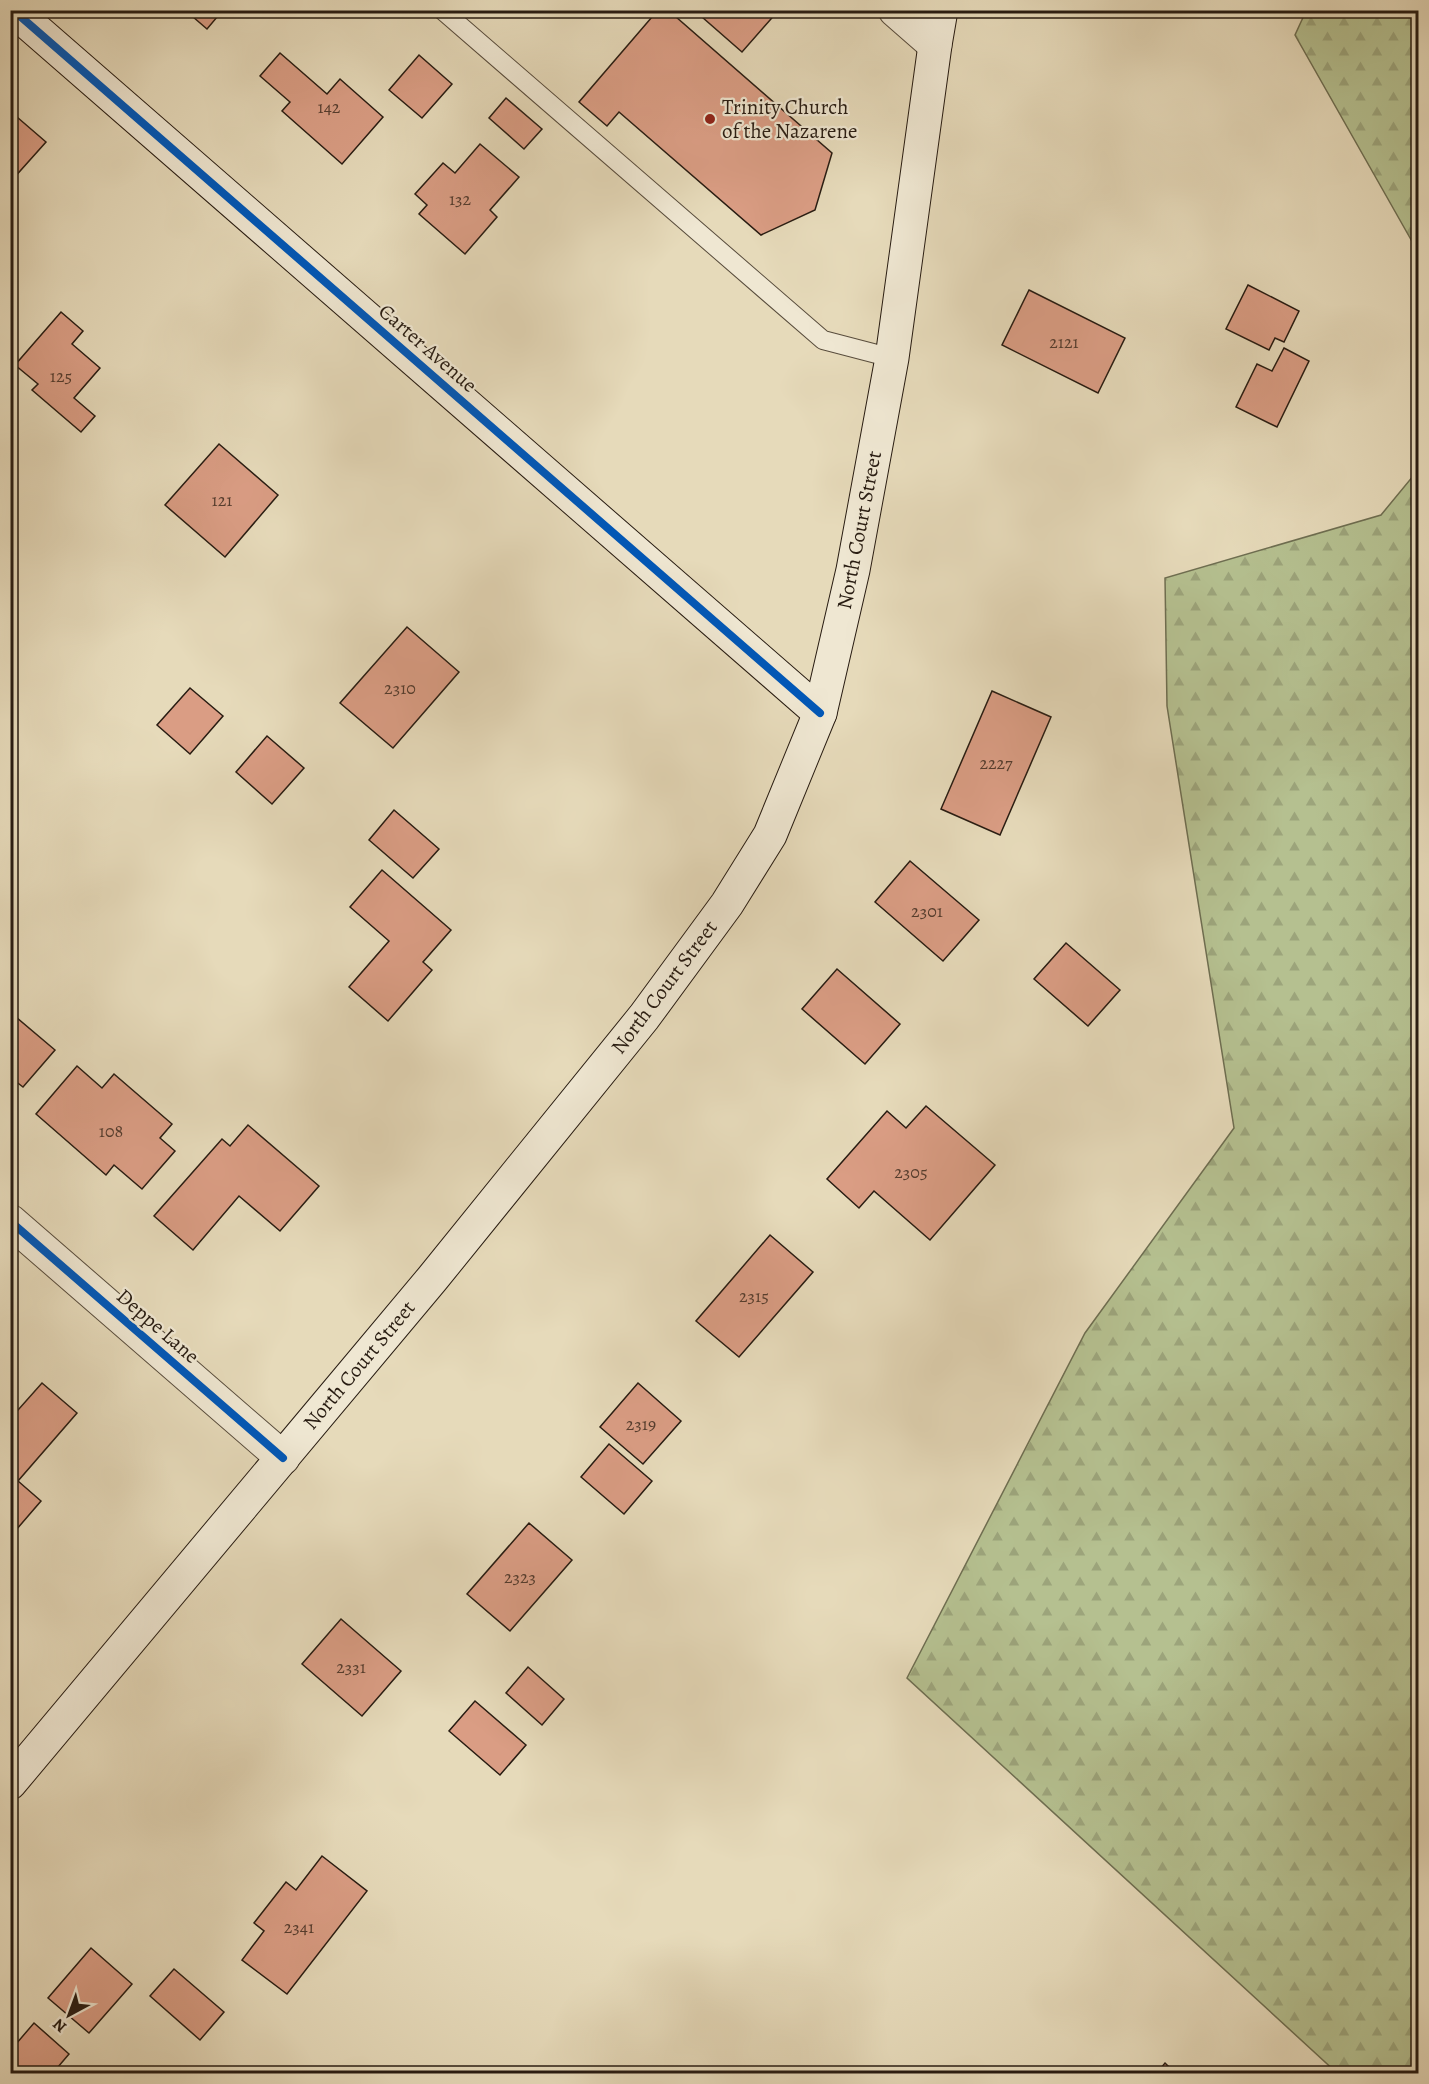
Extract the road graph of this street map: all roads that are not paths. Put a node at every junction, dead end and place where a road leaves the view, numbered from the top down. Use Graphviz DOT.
graph roads {
  1 [pos="14,10"];
  2 [pos="442,10"];
  3 [pos="895,10"];
  4 [pos="941,10"];
  5 [pos="935,45"];
  6 [pos="892,358"];
  7 [pos="820,713"];
  8 [pos="10,1221"];
  9 [pos="283,1458"];
  10 [pos="10,1783"];
  1 -- 7 [label="main road, Carter Avenue"];
  2 -- 6 [label="lane"];
  3 -- 5 [label="main road"];
  4 -- 5 [label="main road, North Court Street"];
  5 -- 6 [label="main road, North Court Street"];
  6 -- 7 [label="main road, North Court Street"];
  7 -- 9 [label="main road, North Court Street"];
  8 -- 9 [label="main road, Deppe Lane"];
  9 -- 10 [label="main road, North Court Street"];
}
